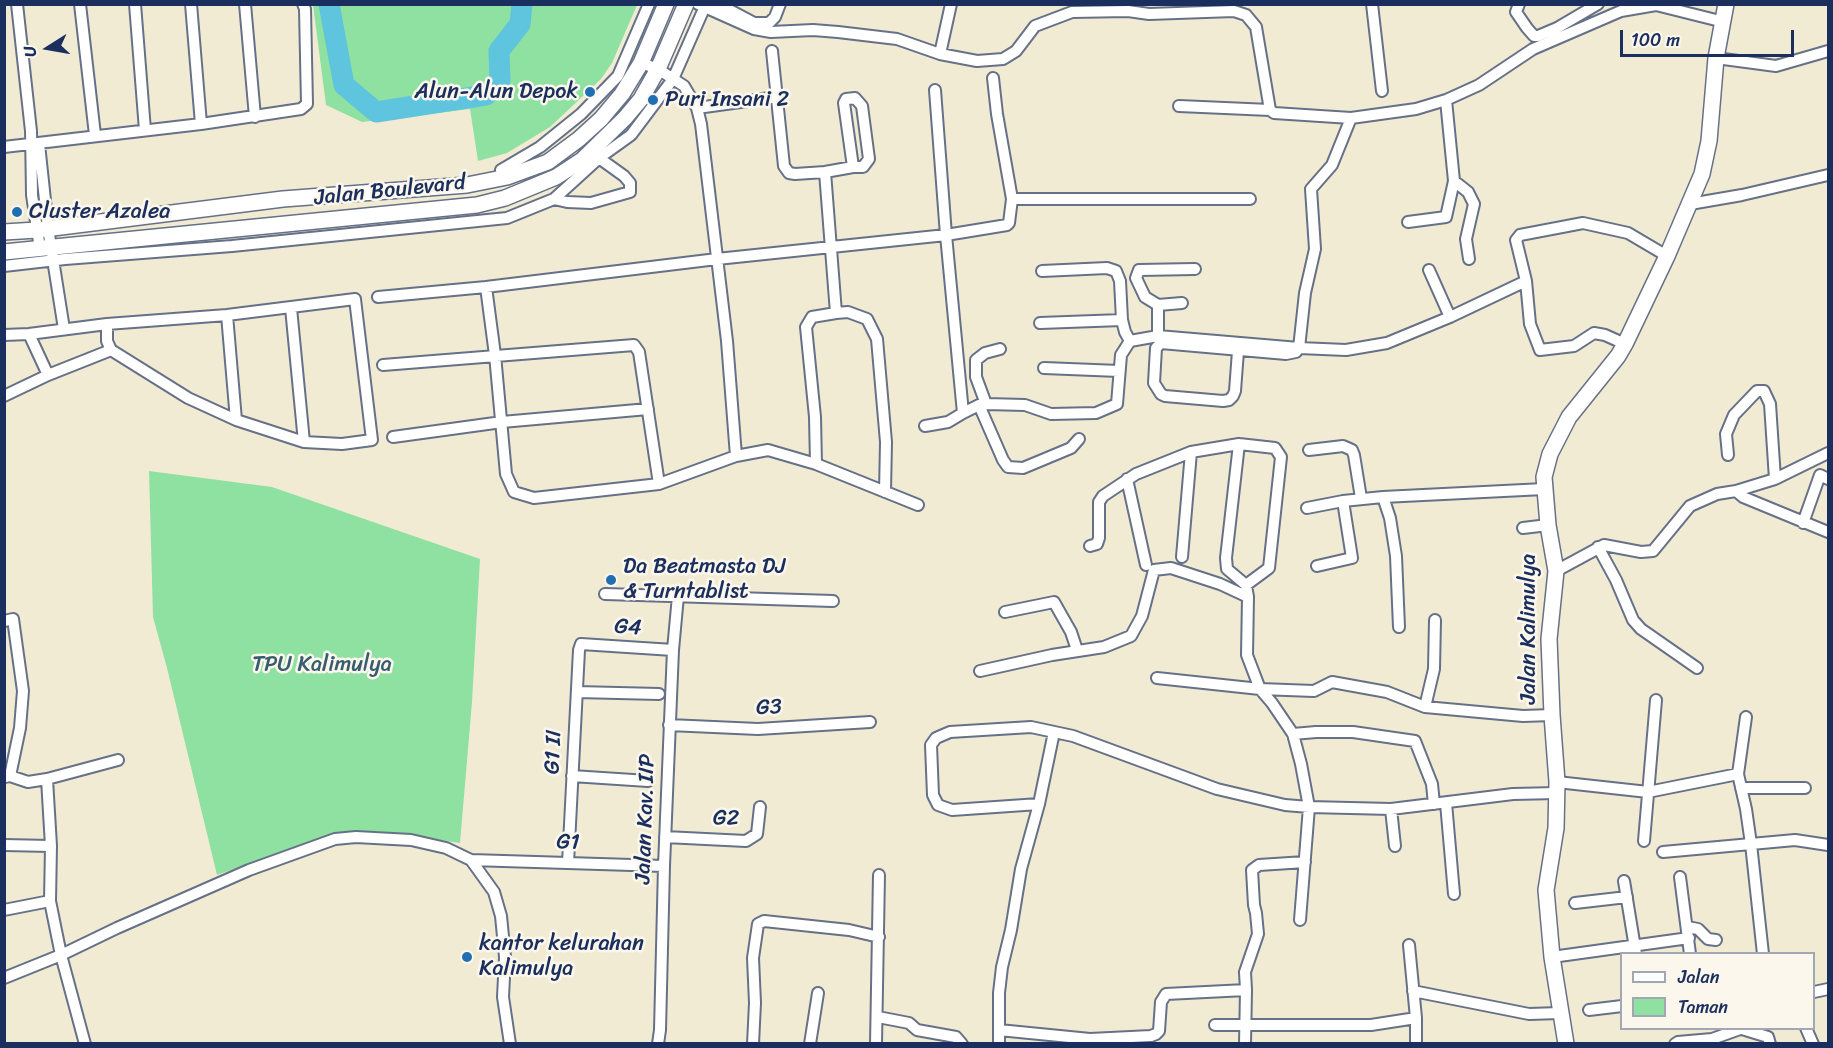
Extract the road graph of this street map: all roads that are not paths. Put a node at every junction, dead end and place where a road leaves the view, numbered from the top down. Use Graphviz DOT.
graph roads {
  1 [pos="17,4"];
  2 [pos="80,4"];
  3 [pos="135,4"];
  4 [pos="192,4"];
  5 [pos="245,4"];
  6 [pos="303,4"];
  7 [pos="650,4"];
  8 [pos="666,4"];
  9 [pos="686,4"];
  10 [pos="718,4"];
  11 [pos="780,4"];
  12 [pos="951,4"];
  13 [pos="1372,4"];
  14 [pos="1518,4"];
  15 [pos="1598,4"];
  16 [pos="1726,4"];
  17 [pos="703,5"];
  18 [pos="1072,8"];
  19 [pos="1128,8"];
  20 [pos="1621,8"];
  21 [pos="1724,22"];
  22 [pos="772,51"];
  23 [pos="1828,51"];
  24 [pos="940,54"];
  25 [pos="1716,58"];
  26 [pos="641,63"];
  27 [pos="658,69"];
  28 [pos="993,78"];
  29 [pos="674,79"];
  30 [pos="935,90"];
  31 [pos="1382,91"];
  32 [pos="777,97"];
  33 [pos="1446,100"];
  34 [pos="1179,106"];
  35 [pos="697,108"];
  36 [pos="1270,110"];
  37 [pos="255,117"];
  38 [pos="1351,118"];
  39 [pos="201,124"];
  40 [pos="145,130"];
  41 [pos="95,135"];
  42 [pos="35,144"];
  43 [pos="4,147"];
  44 [pos="599,158"];
  45 [pos="853,167"];
  46 [pos="501,170"];
  47 [pos="825,172"];
  48 [pos="1828,175"];
  49 [pos="1454,181"];
  50 [pos="1012,199"];
  51 [pos="1250,199"];
  52 [pos="554,200"];
  53 [pos="1690,204"];
  54 [pos="1408,222"];
  55 [pos="43,229"];
  56 [pos="4,232"];
  57 [pos="946,235"];
  58 [pos="829,247"];
  59 [pos="4,252"];
  60 [pos="48,253"];
  61 [pos="1667,256"];
  62 [pos="717,259"];
  63 [pos="1469,259"];
  64 [pos="4,266"];
  65 [pos="1195,269"];
  66 [pos="1429,270"];
  67 [pos="1042,271"];
  68 [pos="1526,282"];
  69 [pos="486,287"];
  70 [pos="378,297"];
  71 [pos="1182,303"];
  72 [pos="1158,305"];
  73 [pos="291,308"];
  74 [pos="836,313"];
  75 [pos="227,315"];
  76 [pos="1450,317"];
  77 [pos="1122,320"];
  78 [pos="1040,323"];
  79 [pos="106,324"];
  80 [pos="64,329"];
  81 [pos="4,334"];
  82 [pos="29,334"];
  83 [pos="1158,336"];
  84 [pos="1130,341"];
  85 [pos="1625,344"];
  86 [pos="1299,348"];
  87 [pos="1000,349"];
  88 [pos="111,350"];
  89 [pos="1238,351"];
  90 [pos="495,355"];
  91 [pos="383,365"];
  92 [pos="1044,368"];
  93 [pos="1119,371"];
  94 [pos="48,375"];
  95 [pos="4,396"];
  96 [pos="983,404"];
  97 [pos="648,409"];
  98 [pos="963,413"];
  99 [pos="236,420"];
  100 [pos="502,422"];
  101 [pos="925,426"];
  102 [pos="393,437"];
  103 [pos="1079,439"];
  104 [pos="304,442"];
  105 [pos="1239,444"];
  106 [pos="1309,450"];
  107 [pos="1191,452"];
  108 [pos="1828,453"];
  109 [pos="1728,455"];
  110 [pos="736,456"];
  111 [pos="816,464"];
  112 [pos="1127,479"];
  113 [pos="1775,479"];
  114 [pos="1828,479"];
  115 [pos="1544,483"];
  116 [pos="659,484"];
  117 [pos="1736,490"];
  118 [pos="885,492"];
  119 [pos="1383,497"];
  120 [pos="1361,498"];
  121 [pos="1343,501"];
  122 [pos="918,505"];
  123 [pos="1306,508"];
  124 [pos="1803,523"];
  125 [pos="1548,525"];
  126 [pos="1523,528"];
  127 [pos="1828,532"];
  128 [pos="1090,546"];
  129 [pos="1598,547"];
  130 [pos="1182,557"];
  131 [pos="1146,565"];
  132 [pos="1317,566"];
  133 [pos="1556,571"];
  134 [pos="1246,585"];
  135 [pos="605,594"];
  136 [pos="678,596"];
  137 [pos="1248,597"];
  138 [pos="833,601"];
  139 [pos="1005,612"];
  140 [pos="1435,620"];
  141 [pos="4,621"];
  142 [pos="1399,627"];
  143 [pos="581,644"];
  144 [pos="673,650"];
  145 [pos="1077,650"];
  146 [pos="1697,668"];
  147 [pos="980,671"];
  148 [pos="1157,678"];
  149 [pos="1260,689"];
  150 [pos="577,692"];
  151 [pos="659,694"];
  152 [pos="1656,700"];
  153 [pos="1425,707"];
  154 [pos="1552,715"];
  155 [pos="1746,717"];
  156 [pos="870,722"];
  157 [pos="669,725"];
  158 [pos="1054,732"];
  159 [pos="1293,734"];
  160 [pos="118,760"];
  161 [pos="1738,774"];
  162 [pos="572,776"];
  163 [pos="7,777"];
  164 [pos="47,779"];
  165 [pos="648,781"];
  166 [pos="1557,788"];
  167 [pos="1741,788"];
  168 [pos="1805,788"];
  169 [pos="1648,792"];
  170 [pos="1446,803"];
  171 [pos="1040,804"];
  172 [pos="1434,804"];
  173 [pos="760,807"];
  174 [pos="1309,807"];
  175 [pos="1391,809"];
  176 [pos="665,837"];
  177 [pos="1644,841"];
  178 [pos="1751,844"];
  179 [pos="4,845"];
  180 [pos="1828,845"];
  181 [pos="51,846"];
  182 [pos="1395,846"];
  183 [pos="1663,852"];
  184 [pos="471,860"];
  185 [pos="568,862"];
  186 [pos="1305,862"];
  187 [pos="664,866"];
  188 [pos="879,875"];
  189 [pos="1680,877"];
  190 [pos="1624,880"];
  191 [pos="1454,894"];
  192 [pos="1627,897"];
  193 [pos="50,901"];
  194 [pos="1575,903"];
  195 [pos="4,910"];
  196 [pos="1300,920"];
  197 [pos="1689,933"];
  198 [pos="879,937"];
  199 [pos="1716,940"];
  200 [pos="1409,945"];
  201 [pos="1636,950"];
  202 [pos="1690,952"];
  203 [pos="1763,952"];
  204 [pos="61,955"];
  205 [pos="1552,957"];
  206 [pos="4,978"];
  207 [pos="1245,990"];
  208 [pos="1413,991"];
  209 [pos="818,993"];
  210 [pos="1620,1006"];
  211 [pos="1589,1010"];
  212 [pos="1560,1013"];
  213 [pos="878,1017"];
  214 [pos="1416,1018"];
  215 [pos="1246,1024"];
  216 [pos="1215,1025"];
  217 [pos="999,1030"];
  218 [pos="1739,1030"];
  219 [pos="1745,1030"];
  220 [pos="1806,1030"];
  221 [pos="85,1044"];
  222 [pos="510,1044"];
  223 [pos="658,1044"];
  224 [pos="753,1044"];
  225 [pos="810,1044"];
  226 [pos="876,1044"];
  227 [pos="962,1044"];
  228 [pos="999,1044"];
  229 [pos="1245,1044"];
  230 [pos="1416,1044"];
  231 [pos="1566,1044"];
  232 [pos="1675,1044"];
  233 [pos="1770,1044"];
  234 [pos="1813,1044"];
  1 -- 42 [label="street"];
  2 -- 41 [label="street"];
  3 -- 40 [label="street"];
  4 -- 39 [label="street"];
  5 -- 37 [label="street"];
  6 -- 37 [label="street"];
  7 -- 46 [label="street"];
  8 -- 26 [label="main road, Jalan Boulevard"];
  9 -- 27 [label="main road, Jalan Boulevard"];
  10 -- 11 [label="street"];
  12 -- 24 [label="street"];
  13 -- 31 [label="street"];
  14 -- 15 [label="street"];
  16 -- 21 [label="main road, Jalan Kalimulya"];
  17 -- 24 [label="street"];
  17 -- 29 [label="street"];
  18 -- 19 [label="street"];
  18 -- 24 [label="street"];
  19 -- 36 [label="street"];
  20 -- 21 [label="street"];
  20 -- 33 [label="street"];
  21 -- 25 [label="main road, Jalan Kalimulya"];
  22 -- 32 [label="street"];
  23 -- 25 [label="street"];
  25 -- 53 [label="main road, Jalan Kalimulya"];
  26 -- 27 [label="street"];
  26 -- 55 [label="main road, Jalan Boulevard"];
  27 -- 29 [label="street"];
  27 -- 60 [label="main road, Jalan Boulevard"];
  28 -- 50 [label="street"];
  29 -- 35 [label="street"];
  29 -- 44 [label="street"];
  30 -- 57 [label="street"];
  32 -- 35 [label="street"];
  32 -- 47 [label="street"];
  33 -- 38 [label="street"];
  33 -- 49 [label="street"];
  34 -- 36 [label="street"];
  35 -- 62 [label="street"];
  36 -- 38 [label="street"];
  37 -- 39 [label="street"];
  38 -- 86 [label="street"];
  39 -- 40 [label="street"];
  40 -- 41 [label="street"];
  41 -- 42 [label="street"];
  42 -- 43 [label="street"];
  42 -- 55 [label="street"];
  44 -- 52 [label="street"];
  44 -- 52 [label="street"];
  45 -- 45 [label="street"];
  45 -- 47 [label="street"];
  47 -- 58 [label="street"];
  48 -- 53 [label="street"];
  49 -- 54 [label="street"];
  49 -- 63 [label="street"];
  50 -- 51 [label="street"];
  50 -- 57 [label="street"];
  52 -- 60 [label="street"];
  53 -- 61 [label="main road, Jalan Kalimulya"];
  55 -- 56 [label="main road, Jalan Boulevard"];
  55 -- 60 [label="street"];
  57 -- 58 [label="street"];
  57 -- 98 [label="street"];
  58 -- 62 [label="street"];
  58 -- 74 [label="street"];
  59 -- 60 [label="main road, Jalan Boulevard"];
  60 -- 64 [label="street"];
  60 -- 80 [label="street"];
  61 -- 68 [label="street"];
  61 -- 85 [label="main road, Jalan Kalimulya"];
  62 -- 69 [label="street"];
  62 -- 110 [label="street"];
  65 -- 72 [label="street"];
  66 -- 76 [label="street"];
  67 -- 77 [label="street"];
  68 -- 76 [label="street"];
  68 -- 85 [label="street"];
  69 -- 70 [label="street"];
  69 -- 90 [label="street"];
  71 -- 72 [label="street"];
  72 -- 83 [label="street"];
  73 -- 75 [label="street"];
  73 -- 104 [label="street"];
  73 -- 104 [label="street"];
  74 -- 111 [label="street"];
  74 -- 118 [label="street"];
  75 -- 79 [label="street"];
  75 -- 99 [label="street"];
  76 -- 86 [label="street"];
  77 -- 78 [label="street"];
  77 -- 84 [label="street"];
  79 -- 80 [label="street"];
  79 -- 88 [label="street"];
  80 -- 82 [label="street"];
  81 -- 82 [label="street"];
  82 -- 94 [label="street"];
  83 -- 84 [label="street"];
  83 -- 86 [label="street"];
  84 -- 93 [label="street"];
  85 -- 115 [label="main road, Jalan Kalimulya"];
  86 -- 89 [label="street"];
  87 -- 96 [label="street"];
  88 -- 94 [label="street"];
  88 -- 99 [label="street"];
  89 -- 89 [label="street"];
  90 -- 91 [label="street"];
  90 -- 97 [label="street"];
  90 -- 100 [label="street"];
  92 -- 93 [label="street"];
  93 -- 96 [label="street"];
  94 -- 95 [label="street"];
  96 -- 98 [label="street"];
  96 -- 103 [label="street"];
  97 -- 100 [label="street"];
  97 -- 116 [label="street"];
  98 -- 101 [label="street"];
  99 -- 104 [label="street"];
  100 -- 102 [label="street"];
  100 -- 116 [label="street"];
  105 -- 107 [label="street"];
  105 -- 134 [label="street"];
  105 -- 134 [label="street"];
  106 -- 120 [label="street"];
  107 -- 112 [label="street"];
  107 -- 130 [label="street"];
  108 -- 113 [label="street"];
  109 -- 113 [label="street"];
  110 -- 111 [label="street"];
  110 -- 116 [label="street"];
  111 -- 118 [label="street"];
  112 -- 128 [label="street"];
  112 -- 131 [label="street"];
  113 -- 117 [label="street"];
  114 -- 124 [label="street"];
  115 -- 119 [label="street"];
  115 -- 125 [label="main road, Jalan Kalimulya"];
  117 -- 124 [label="street"];
  117 -- 129 [label="street"];
  118 -- 122 [label="street"];
  119 -- 120 [label="street"];
  119 -- 142 [label="street"];
  120 -- 121 [label="street"];
  121 -- 123 [label="street"];
  121 -- 132 [label="street"];
  124 -- 127 [label="street"];
  125 -- 126 [label="street"];
  125 -- 133 [label="main road, Jalan Kalimulya"];
  129 -- 133 [label="street"];
  129 -- 146 [label="street"];
  133 -- 154 [label="main road, Jalan Kalimulya"];
  134 -- 137 [label="street"];
  135 -- 136 [label="street"];
  136 -- 138 [label="street"];
  136 -- 144 [label="street, Jalan Kav. IIP"];
  137 -- 145 [label="street"];
  137 -- 149 [label="street"];
  139 -- 145 [label="street"];
  140 -- 153 [label="street"];
  141 -- 163 [label="street"];
  143 -- 144 [label="street, G4"];
  143 -- 150 [label="street, G1 II"];
  144 -- 157 [label="street, Jalan Kav. IIP"];
  145 -- 147 [label="street"];
  148 -- 149 [label="street"];
  149 -- 153 [label="street"];
  149 -- 159 [label="street"];
  150 -- 151 [label="street"];
  150 -- 162 [label="street, G1 II"];
  152 -- 169 [label="street"];
  153 -- 154 [label="street"];
  154 -- 166 [label="main road, Jalan Kalimulya"];
  155 -- 161 [label="street"];
  156 -- 157 [label="street, G3"];
  157 -- 176 [label="street, Jalan Kav. IIP"];
  158 -- 171 [label="street"];
  158 -- 171 [label="street"];
  158 -- 174 [label="street"];
  159 -- 172 [label="street"];
  159 -- 174 [label="street"];
  160 -- 164 [label="street"];
  161 -- 167 [label="street"];
  161 -- 169 [label="street"];
  162 -- 165 [label="street"];
  162 -- 185 [label="street, G1 II"];
  163 -- 164 [label="street"];
  164 -- 181 [label="street"];
  166 -- 169 [label="street"];
  166 -- 170 [label="street"];
  166 -- 205 [label="main road, Jalan Kalimulya"];
  167 -- 168 [label="street"];
  167 -- 178 [label="street"];
  169 -- 177 [label="street"];
  170 -- 172 [label="street"];
  170 -- 191 [label="street"];
  171 -- 217 [label="street"];
  172 -- 175 [label="street"];
  173 -- 176 [label="street, G2"];
  174 -- 175 [label="street"];
  174 -- 186 [label="street"];
  175 -- 182 [label="street"];
  176 -- 187 [label="street, Jalan Kav. IIP"];
  178 -- 180 [label="street"];
  178 -- 183 [label="street"];
  178 -- 203 [label="street"];
  179 -- 181 [label="street"];
  181 -- 193 [label="street"];
  184 -- 185 [label="street, G1"];
  184 -- 204 [label="street"];
  184 -- 222 [label="street"];
  185 -- 187 [label="street, G1"];
  186 -- 196 [label="street"];
  186 -- 207 [label="street"];
  187 -- 223 [label="street, Jalan Kav. IIP"];
  188 -- 198 [label="street"];
  189 -- 197 [label="street"];
  190 -- 192 [label="street"];
  192 -- 194 [label="street"];
  192 -- 201 [label="street"];
  193 -- 195 [label="street"];
  193 -- 204 [label="street"];
  197 -- 199 [label="street"];
  197 -- 201 [label="street"];
  197 -- 202 [label="street"];
  198 -- 213 [label="street"];
  198 -- 224 [label="street"];
  200 -- 208 [label="street"];
  201 -- 205 [label="street"];
  204 -- 206 [label="street"];
  204 -- 221 [label="street"];
  205 -- 212 [label="main road, Jalan Kalimulya"];
  207 -- 215 [label="street"];
  207 -- 217 [label="street"];
  208 -- 212 [label="street"];
  208 -- 214 [label="street"];
  209 -- 225 [label="street"];
  210 -- 211 [label="street"];
  212 -- 231 [label="main road, Jalan Kalimulya"];
  213 -- 226 [label="street"];
  213 -- 227 [label="street"];
  214 -- 215 [label="street"];
  214 -- 230 [label="street"];
  215 -- 216 [label="street"];
  215 -- 229 [label="street"];
  217 -- 228 [label="street"];
  218 -- 232 [label="street"];
  219 -- 233 [label="street"];
  220 -- 234 [label="street"];
}
